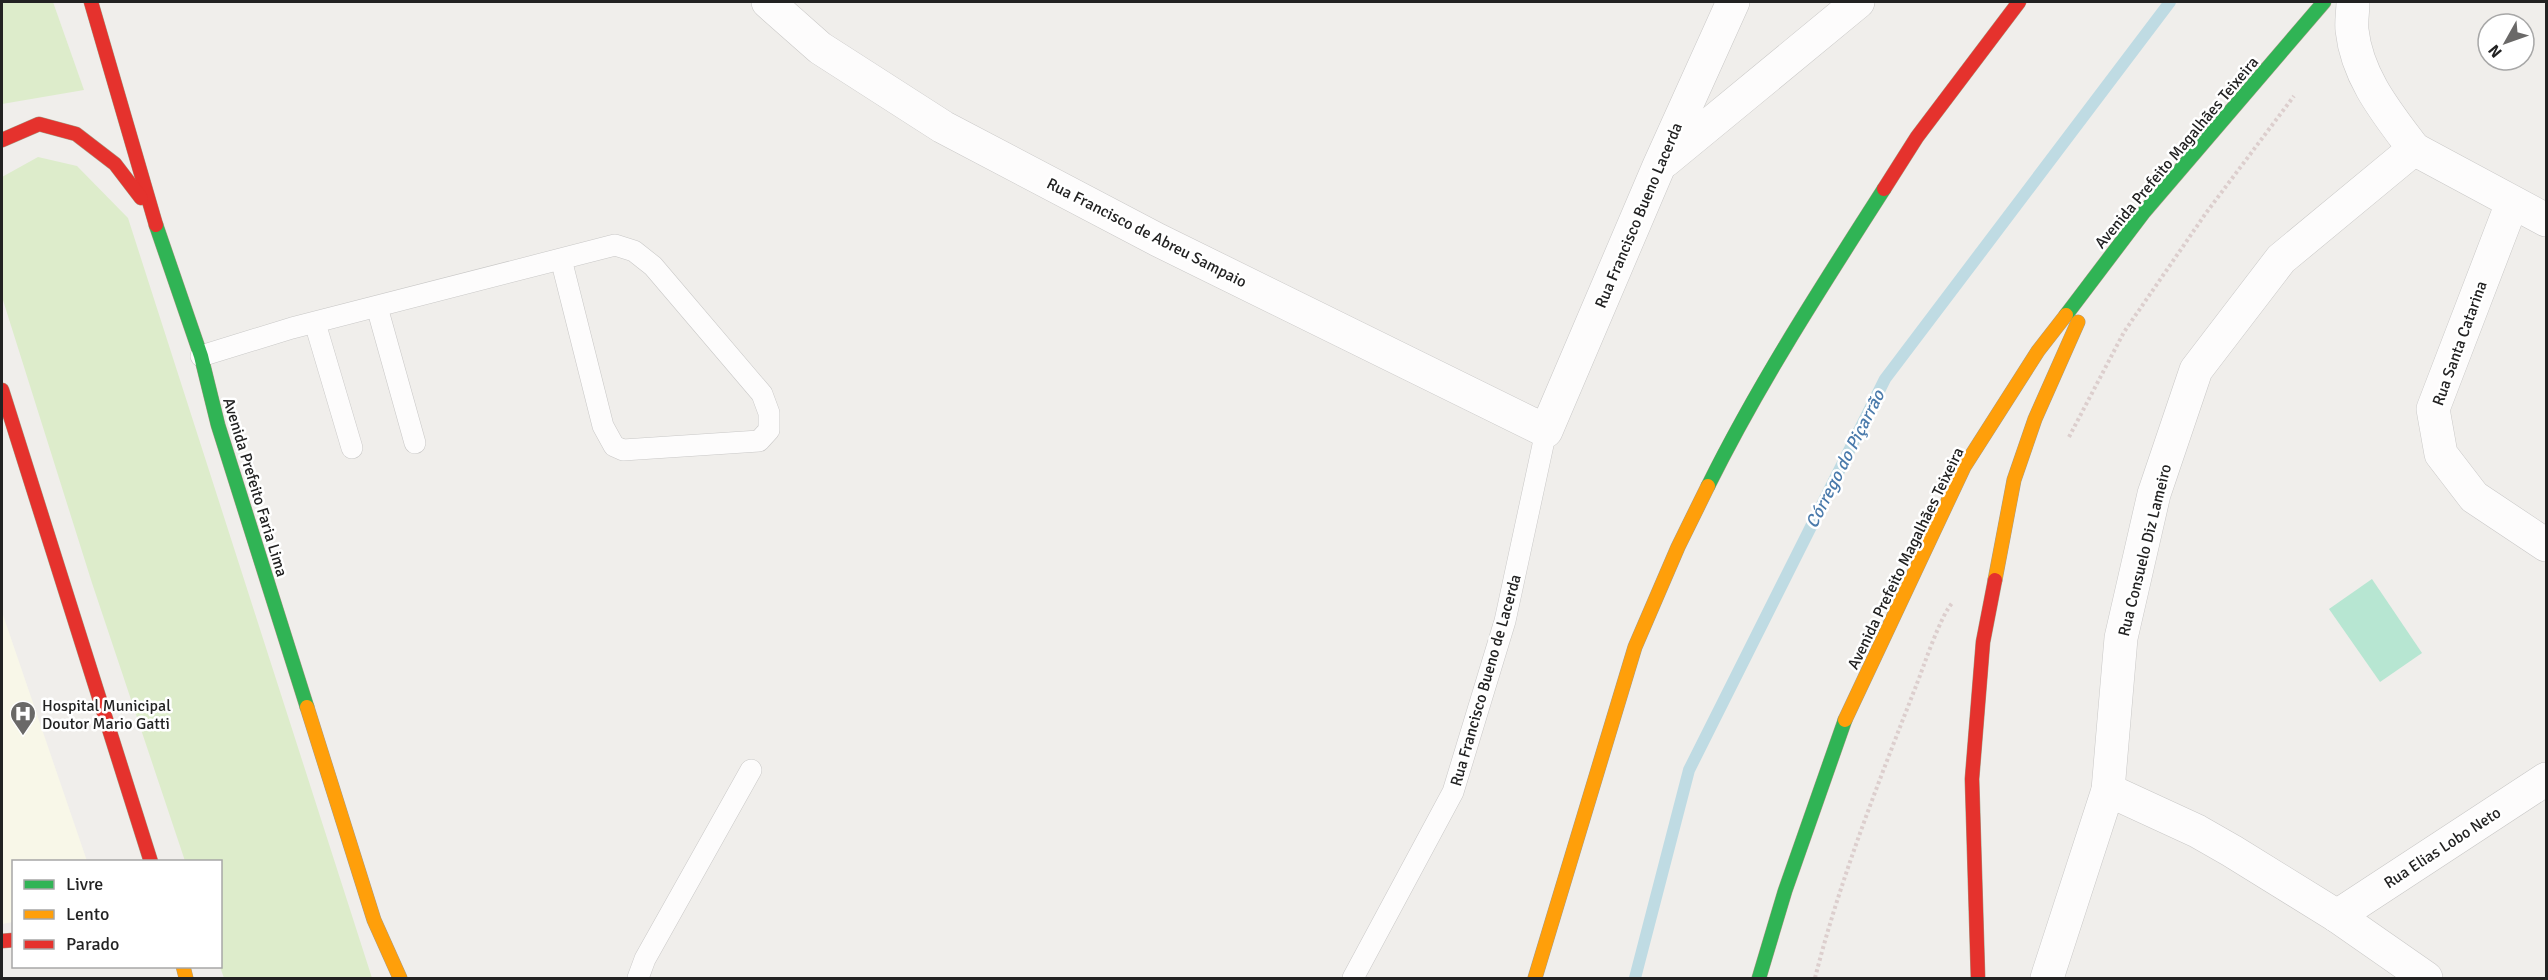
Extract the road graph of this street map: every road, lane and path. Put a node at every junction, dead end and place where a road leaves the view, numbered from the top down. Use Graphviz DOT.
graph roads {
  1 [pos="91,2"];
  2 [pos="768,2"];
  3 [pos="1733,2"];
  4 [pos="1858,2"];
  5 [pos="2019,2"];
  6 [pos="2324,2"];
  7 [pos="2353,2"];
  8 [pos="2298,91"];
  9 [pos="2,140"];
  10 [pos="2414,149"];
  11 [pos="1659,166"];
  12 [pos="2512,203"];
  13 [pos="151,211"];
  14 [pos="2547,220"];
  15 [pos="2112,254"];
  16 [pos="561,259"];
  17 [pos="377,307"];
  18 [pos="315,323"];
  19 [pos="201,356"];
  20 [pos="2,390"];
  21 [pos="1546,431"];
  22 [pos="415,443"];
  23 [pos="2066,444"];
  24 [pos="352,448"];
  25 [pos="2547,545"];
  26 [pos="1958,597"];
  27 [pos="751,770"];
  28 [pos="2547,779"];
  29 [pos="2108,790"];
  30 [pos="140,822"];
  31 [pos="134,852"];
  32 [pos="151,860"];
  33 [pos="2337,916"];
  34 [pos="400,978"];
  35 [pos="638,978"];
  36 [pos="1353,978"];
  37 [pos="1535,978"];
  38 [pos="1759,978"];
  39 [pos="1815,978"];
  40 [pos="1978,978"];
  41 [pos="2047,978"];
  42 [pos="2426,978"];
  1 -- 13 [label="main road, Avenida Prefeito Faria Lima"];
  2 -- 21 [label="street, Rua Francisco de Abreu Sampaio"];
  3 -- 11 [label="street, Rua Francisco Bueno Lacerda"];
  4 -- 11 [label="street"];
  5 -- 37 [label="main road"];
  6 -- 15 [label="main road, Avenida Prefeito Magalhães Teixeira"];
  7 -- 10 [label="street"];
  8 -- 23 [label="path"];
  9 -- 13 [label="main road"];
  10 -- 12 [label="street"];
  10 -- 29 [label="street, Rua Consuelo Diz Lameiro"];
  11 -- 21 [label="street, Rua Francisco Bueno Lacerda"];
  12 -- 14 [label="street"];
  12 -- 25 [label="street, Rua Santa Catarina"];
  13 -- 19 [label="main road, Avenida Prefeito Faria Lima"];
  15 -- 38 [label="main road, Avenida Prefeito Magalhães Teixeira"];
  15 -- 40 [label="main road"];
  16 -- 16 [label="lane"];
  16 -- 17 [label="lane"];
  17 -- 18 [label="lane"];
  17 -- 22 [label="lane"];
  18 -- 19 [label="lane"];
  18 -- 24 [label="lane"];
  19 -- 34 [label="main road, Avenida Prefeito Faria Lima"];
  20 -- 30 [label="main road"];
  21 -- 36 [label="lane, Rua Francisco Bueno de Lacerda"];
  26 -- 39 [label="path"];
  27 -- 35 [label="lane"];
  28 -- 33 [label="street, Rua Elias Lobo Neto"];
  29 -- 33 [label="street"];
  29 -- 41 [label="street, Rua Consuelo Diz Lameiro"];
  30 -- 31 [label="main road"];
  30 -- 32 [label="main road"];
  33 -- 42 [label="street"];
}
